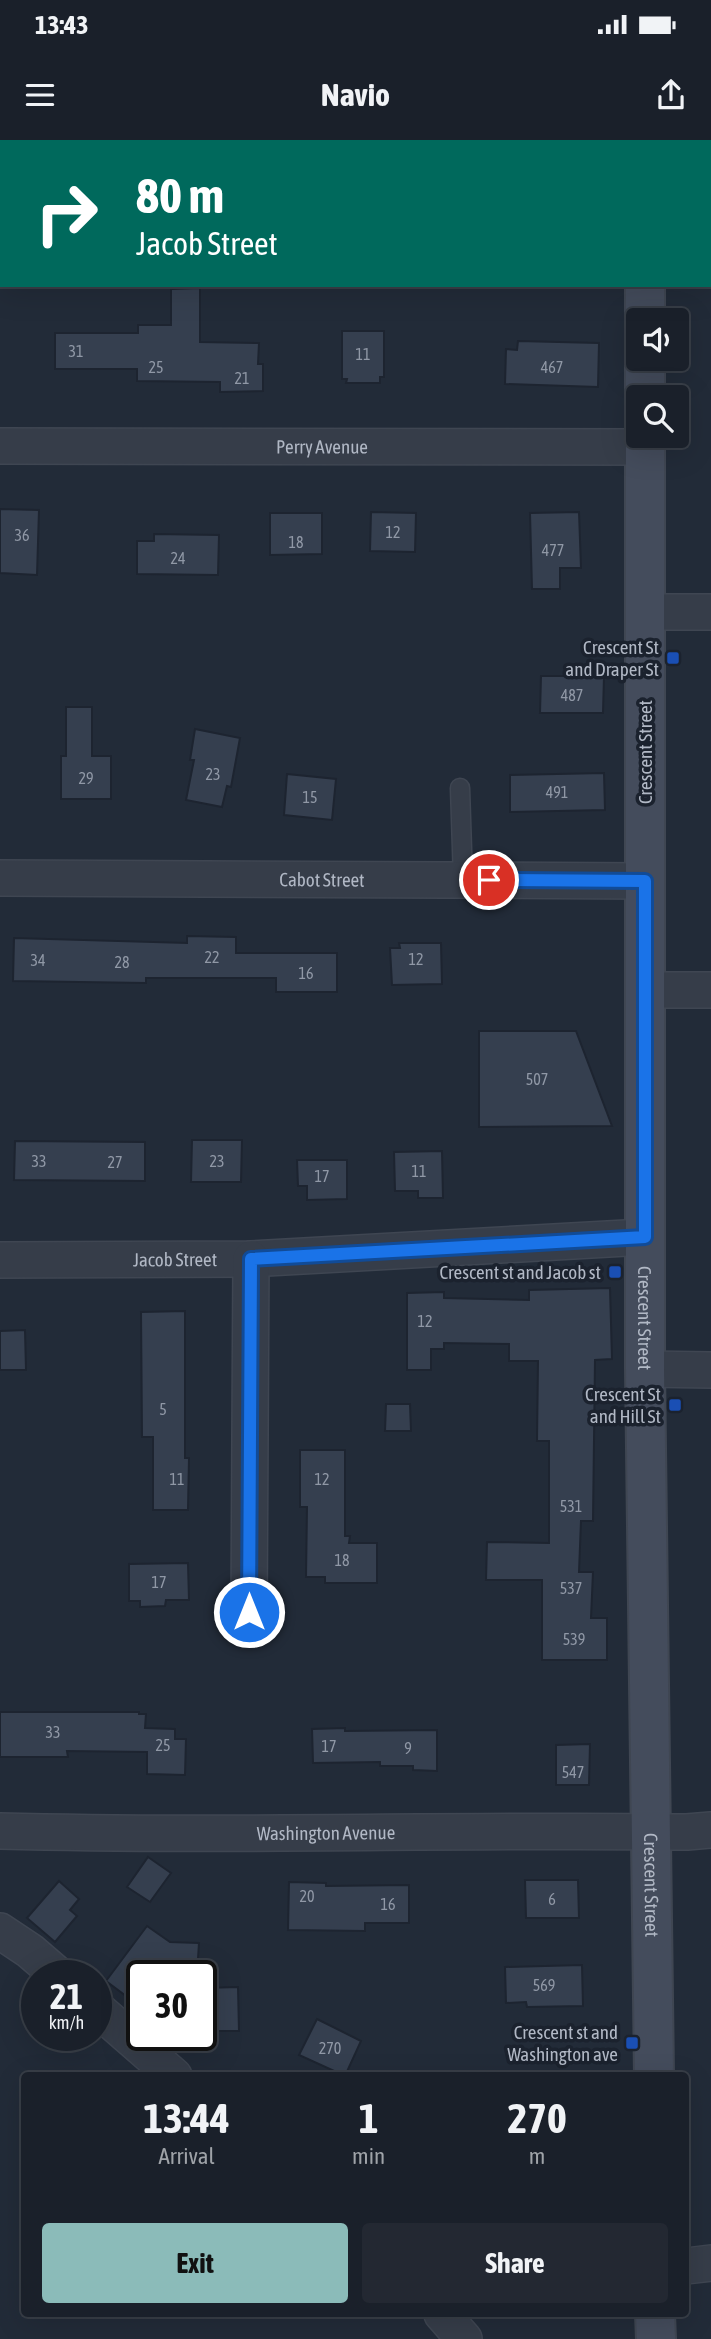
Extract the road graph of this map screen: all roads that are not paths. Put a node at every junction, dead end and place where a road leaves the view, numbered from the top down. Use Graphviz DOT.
graph roads {
  1 [pos="645,287"];
  2 [pos="645,308"];
  3 [pos="626,441"];
  4 [pos="0,446"];
  5 [pos="645,448"];
  6 [pos="645,612"];
  7 [pos="711,612"];
  8 [pos="460,788"];
  9 [pos="0,878"];
  10 [pos="463,880"];
  11 [pos="645,881"];
  12 [pos="645,990"];
  13 [pos="711,990"];
  14 [pos="645,1237"];
  15 [pos="251,1259"];
  16 [pos="0,1260"];
  17 [pos="645,1368"];
  18 [pos="711,1370"];
  19 [pos="249,1612"];
  20 [pos="711,1830"];
  21 [pos="0,1831"];
  22 [pos="652,1831"];
  23 [pos="0,1931"];
  24 [pos="40,1960"];
  25 [pos="112,2022"];
  26 [pos="169,2072"];
  27 [pos="654,2072"];
  28 [pos="711,2263"];
  29 [pos="689,2266"];
  30 [pos="445,2317"];
  31 [pos="655,2317"];
  32 [pos="464,2339"];
  33 [pos="656,2339"];
  1 -- 2 [label="main road"];
  3 -- 4 [label="street, Perry Avenue"];
  5 -- 6 [label="main road, Crescent Street"];
  6 -- 7 [label="street"];
  6 -- 11 [label="main road, Crescent Street"];
  8 -- 10 [label="lane"];
  9 -- 10 [label="street, Cabot Street"];
  10 -- 11 [label="street, Cabot Street"];
  11 -- 12 [label="main road, Crescent Street"];
  12 -- 13 [label="street"];
  12 -- 14 [label="main road, Crescent Street"];
  14 -- 15 [label="street, Jacob Street"];
  14 -- 17 [label="main road, Crescent Street"];
  15 -- 16 [label="street, Jacob Street"];
  15 -- 19 [label="street"];
  17 -- 18 [label="street"];
  17 -- 22 [label="main road, Crescent Street"];
  20 -- 22 [label="street, Washington Avenue"];
  21 -- 22 [label="street, Washington Avenue"];
  22 -- 27 [label="main road, Crescent Street"];
  23 -- 24 [label="street"];
  25 -- 26 [label="street"];
  28 -- 29 [label="street"];
  30 -- 32 [label="street"];
  31 -- 33 [label="main road"];
}
